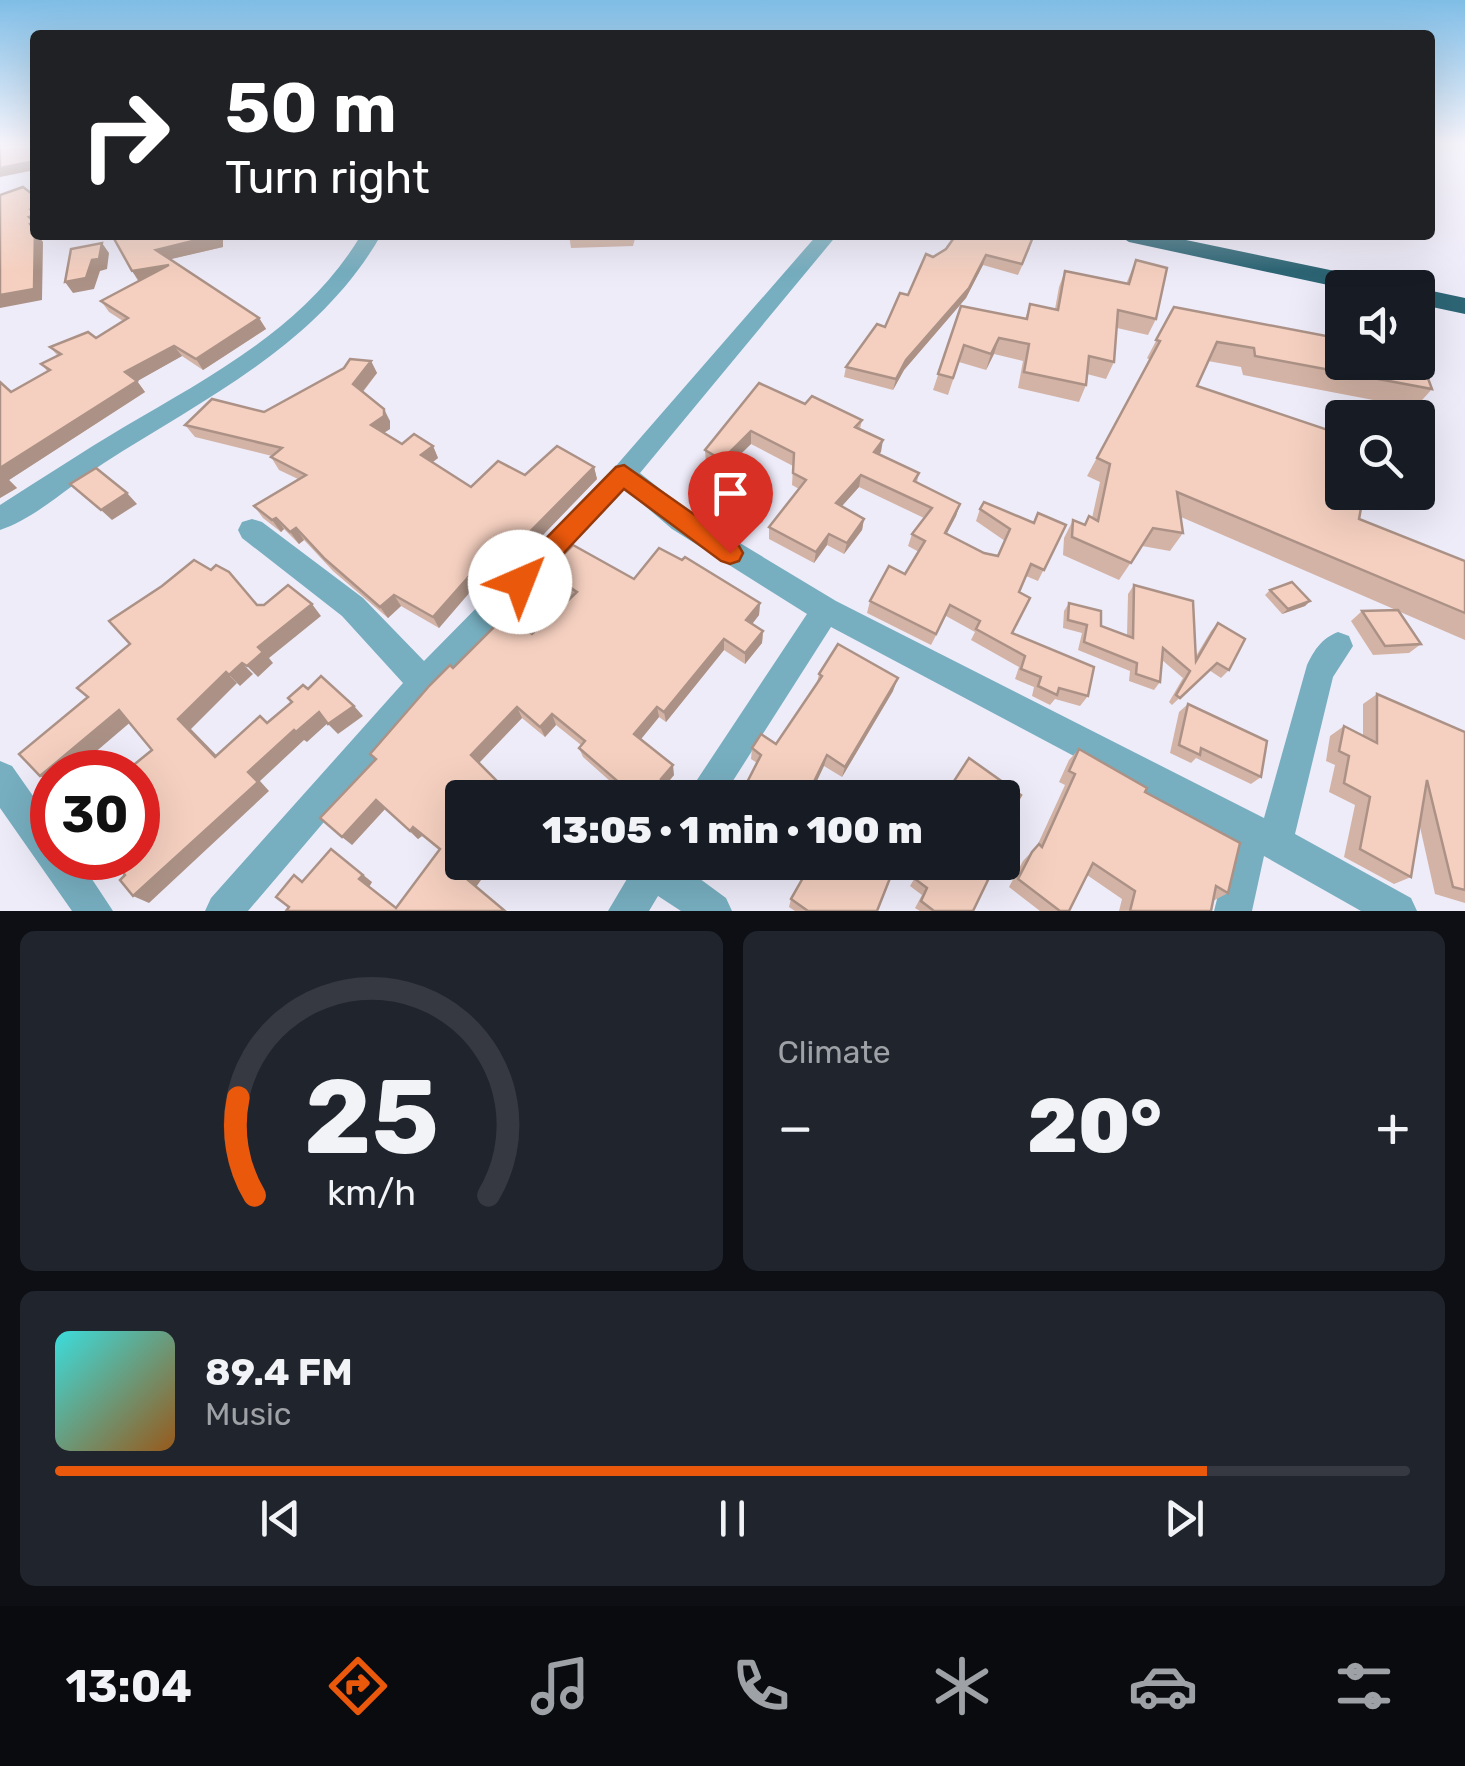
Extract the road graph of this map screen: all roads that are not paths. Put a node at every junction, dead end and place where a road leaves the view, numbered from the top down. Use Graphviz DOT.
graph roads {
  1 [pos="369,240"];
  2 [pos="824,240"];
  3 [pos="1152,240"];
  4 [pos="1325,277"];
  5 [pos="1435,300"];
  6 [pos="1465,306"];
  7 [pos="624,474"];
  8 [pos="0,519"];
  9 [pos="252,530"];
  10 [pos="826,610"];
  11 [pos="1338,646"];
  12 [pos="423,684"];
  13 [pos="0,778"];
  14 [pos="714,780"];
  15 [pos="30,821"];
  16 [pos="1264,837"];
  17 [pos="72,880"];
  18 [pos="647,880"];
  19 [pos="673,880"];
  20 [pos="94,911"];
  21 [pos="224,911"];
  22 [pos="627,911"];
  23 [pos="713,911"];
  24 [pos="1233,911"];
  25 [pos="1398,911"];
  1 -- 8 [label="street"];
  2 -- 7 [label="street"];
  3 -- 4 [label="highway"];
  5 -- 6 [label="highway"];
  7 -- 10 [label="street"];
  7 -- 12 [label="street"];
  9 -- 12 [label="street"];
  10 -- 14 [label="street"];
  10 -- 16 [label="street"];
  11 -- 16 [label="street"];
  12 -- 21 [label="street"];
  13 -- 15 [label="street"];
  16 -- 24 [label="street"];
  16 -- 25 [label="street"];
  17 -- 20 [label="street"];
  18 -- 22 [label="street"];
  19 -- 23 [label="street"];
}
